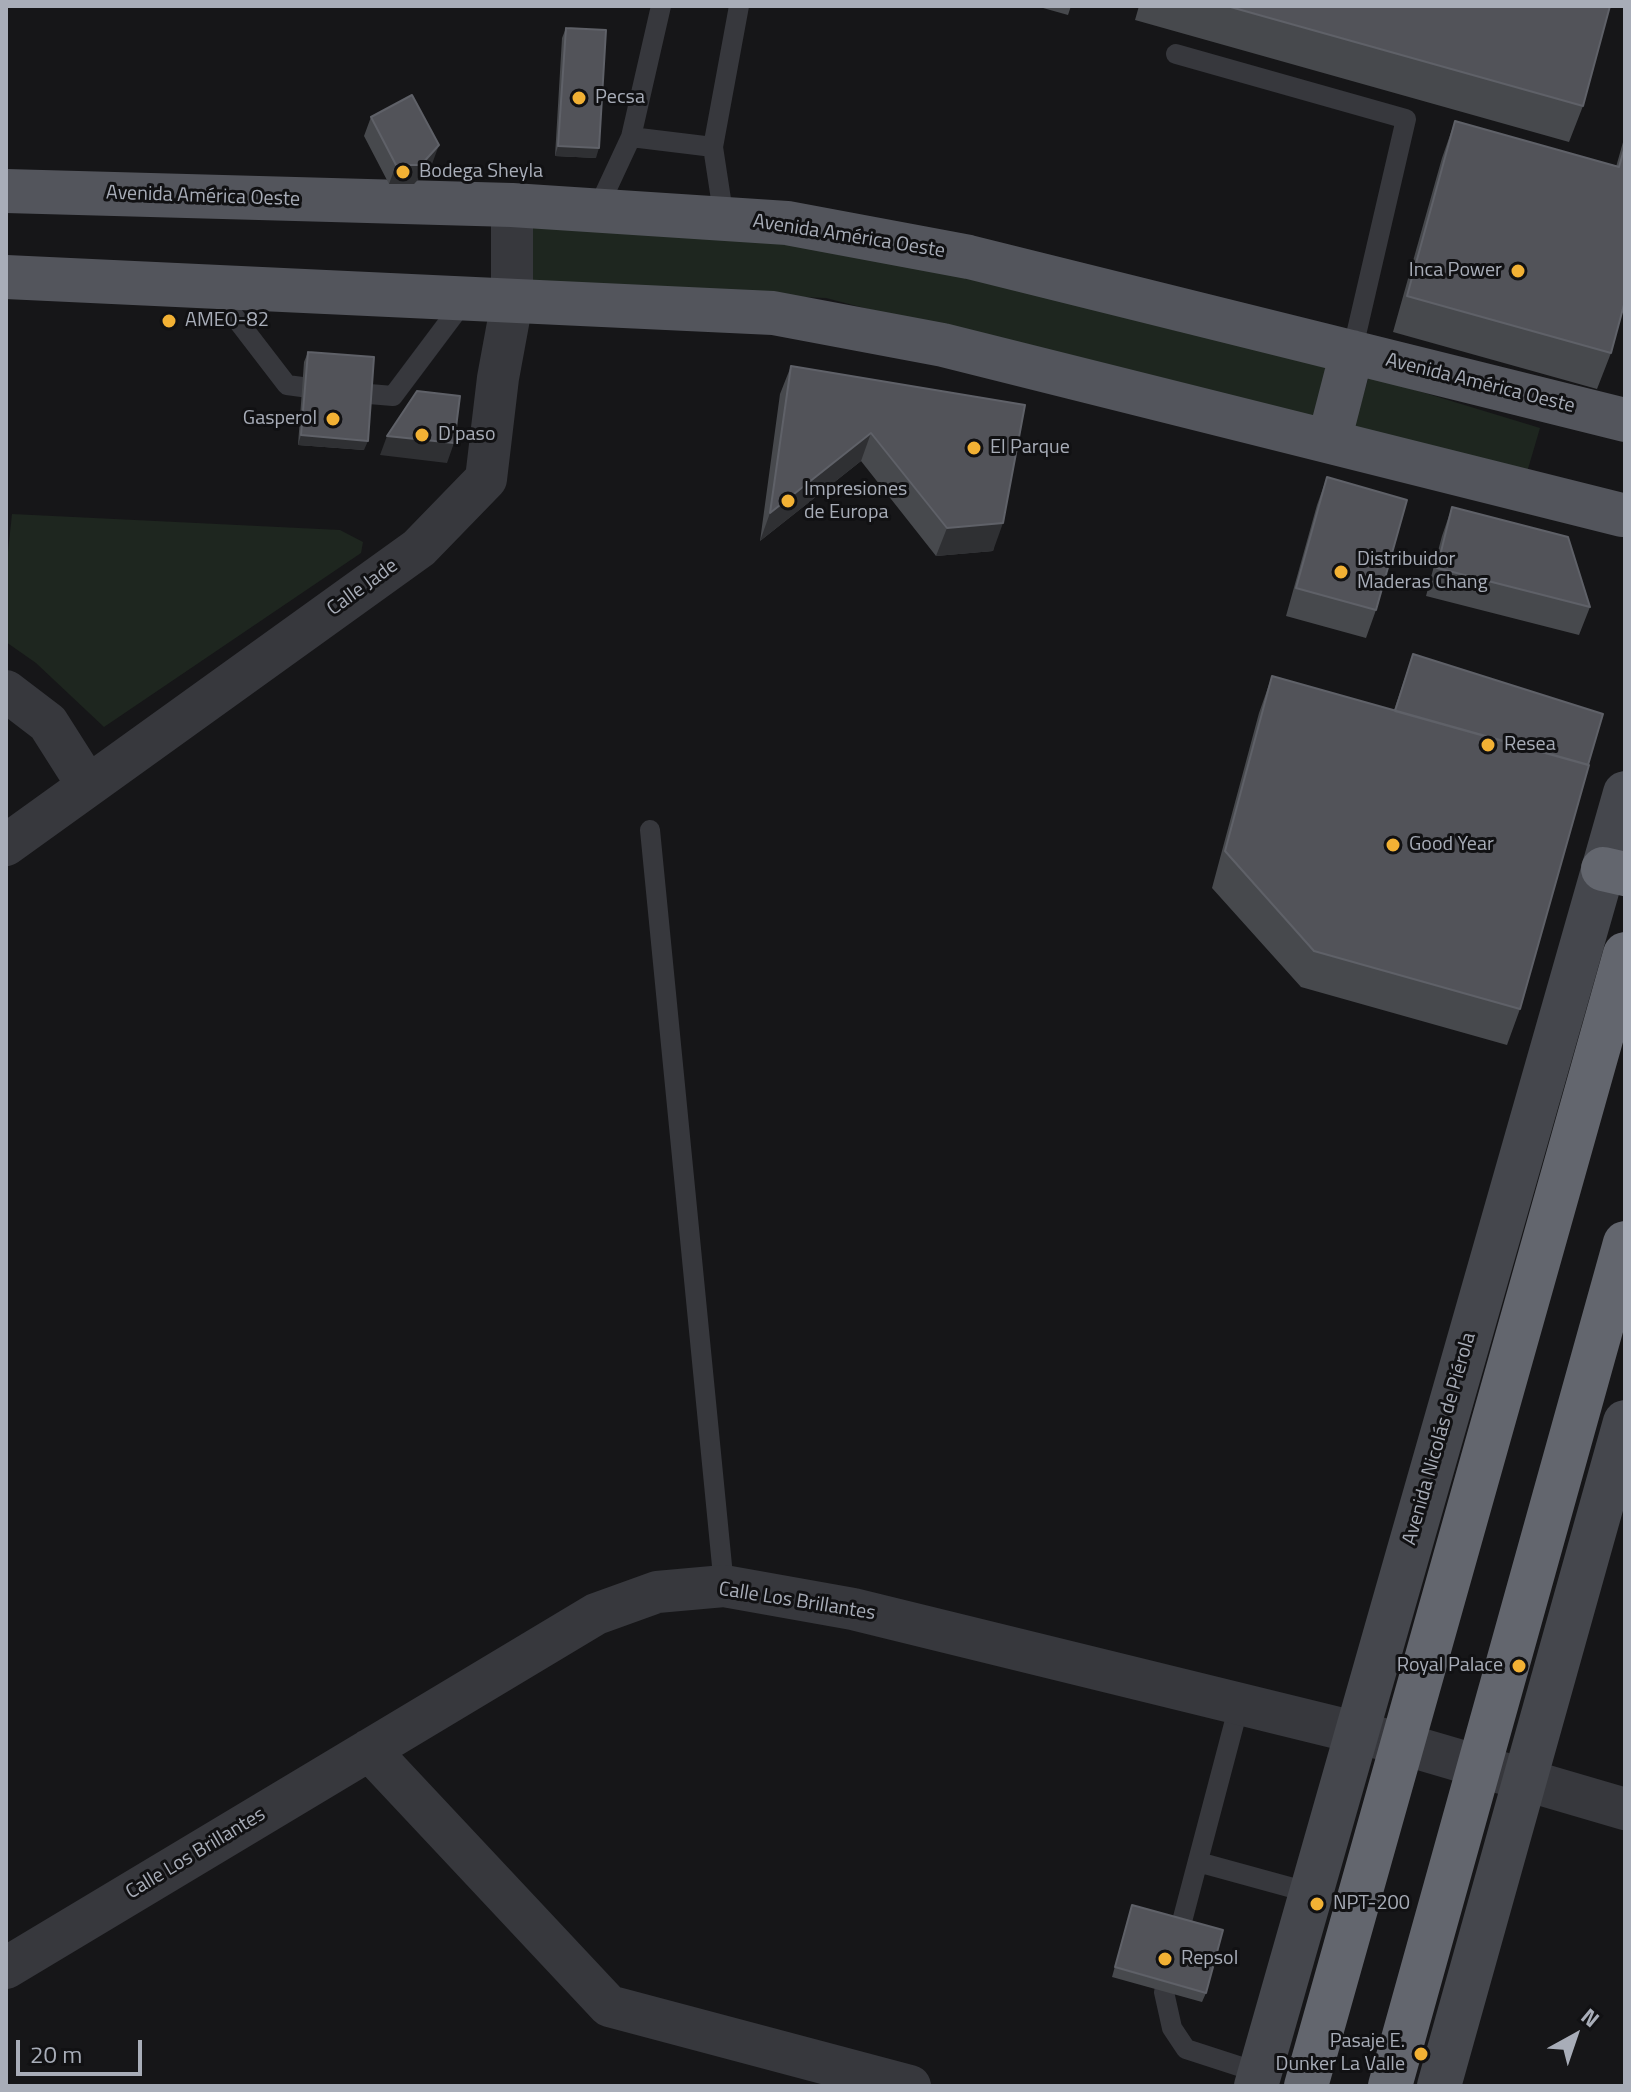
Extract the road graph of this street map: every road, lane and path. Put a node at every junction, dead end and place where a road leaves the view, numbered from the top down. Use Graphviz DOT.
graph roads {
  1 [pos="661,6"];
  2 [pos="739,6"];
  3 [pos="1176,54"];
  4 [pos="631,137"];
  5 [pos="713,147"];
  6 [pos="6,191"];
  7 [pos="512,205"];
  8 [pos="597,210"];
  9 [pos="724,219"];
  10 [pos="6,277"];
  11 [pos="212,287"];
  12 [pos="466,300"];
  13 [pos="512,302"];
  14 [pos="1352,352"];
  15 [pos="302,387"];
  16 [pos="369,394"];
  17 [pos="1625,420"];
  18 [pos="1329,441"];
  19 [pos="1624,515"];
  20 [pos="6,691"];
  21 [pos="88,786"];
  22 [pos="1625,793"];
  23 [pos="650,830"];
  24 [pos="6,845"];
  25 [pos="1614,872"];
  26 [pos="1625,954"];
  27 [pos="1625,1243"];
  28 [pos="1625,1422"];
  29 [pos="724,1586"];
  30 [pos="1239,1705"];
  31 [pos="1356,1734"];
  32 [pos="1403,1744"];
  33 [pos="369,1750"];
  34 [pos="1479,1766"];
  35 [pos="1525,1780"];
  36 [pos="1625,1809"];
  37 [pos="1198,1862"];
  38 [pos="1311,1893"];
  39 [pos="1180,1929"];
  40 [pos="6,1968"];
  41 [pos="1164,1992"];
  42 [pos="1258,2079"];
  43 [pos="910,2086"];
  44 [pos="1306,2086"];
  45 [pos="1390,2086"];
  46 [pos="1439,2086"];
  1 -- 4 [label="lane"];
  2 -- 5 [label="lane"];
  3 -- 14 [label="lane"];
  4 -- 5 [label="lane"];
  4 -- 8 [label="lane"];
  5 -- 9 [label="lane"];
  6 -- 7 [label="main road, Avenida América Oeste"];
  7 -- 8 [label="main road, Avenida América Oeste"];
  7 -- 13 [label="street, Calle Jade"];
  8 -- 9 [label="main road, Avenida América Oeste"];
  9 -- 14 [label="main road, Avenida América Oeste"];
  10 -- 11 [label="main road"];
  11 -- 12 [label="main road"];
  11 -- 15 [label="lane"];
  12 -- 13 [label="main road"];
  12 -- 16 [label="lane"];
  13 -- 18 [label="main road"];
  13 -- 21 [label="street, Calle Jade"];
  14 -- 17 [label="main road, Avenida América Oeste"];
  14 -- 18 [label="main road"];
  18 -- 19 [label="main road"];
  20 -- 21 [label="street"];
  21 -- 24 [label="street, Calle Jade"];
  22 -- 25 [label="street, Avenida Nicolás de Piérola"];
  23 -- 29 [label="lane"];
  25 -- 31 [label="street, Avenida Nicolás de Piérola"];
  26 -- 32 [label="highway"];
  27 -- 34 [label="highway"];
  28 -- 35 [label="street"];
  29 -- 30 [label="street, Calle Los Brillantes"];
  29 -- 33 [label="street, Calle Los Brillantes"];
  30 -- 31 [label="street, Calle Los Brillantes"];
  30 -- 37 [label="lane"];
  31 -- 32 [label="street, Calle Los Brillantes"];
  31 -- 38 [label="street, Avenida Nicolás de Piérola"];
  32 -- 34 [label="street, Calle Los Brillantes"];
  32 -- 44 [label="highway"];
  33 -- 40 [label="street, Calle Los Brillantes"];
  33 -- 43 [label="street"];
  34 -- 35 [label="street"];
  34 -- 45 [label="highway"];
  35 -- 36 [label="street"];
  35 -- 46 [label="street"];
  37 -- 38 [label="lane"];
  37 -- 39 [label="lane"];
  38 -- 42 [label="street, Avenida Nicolás de Piérola"];
  41 -- 42 [label="lane"];
}
